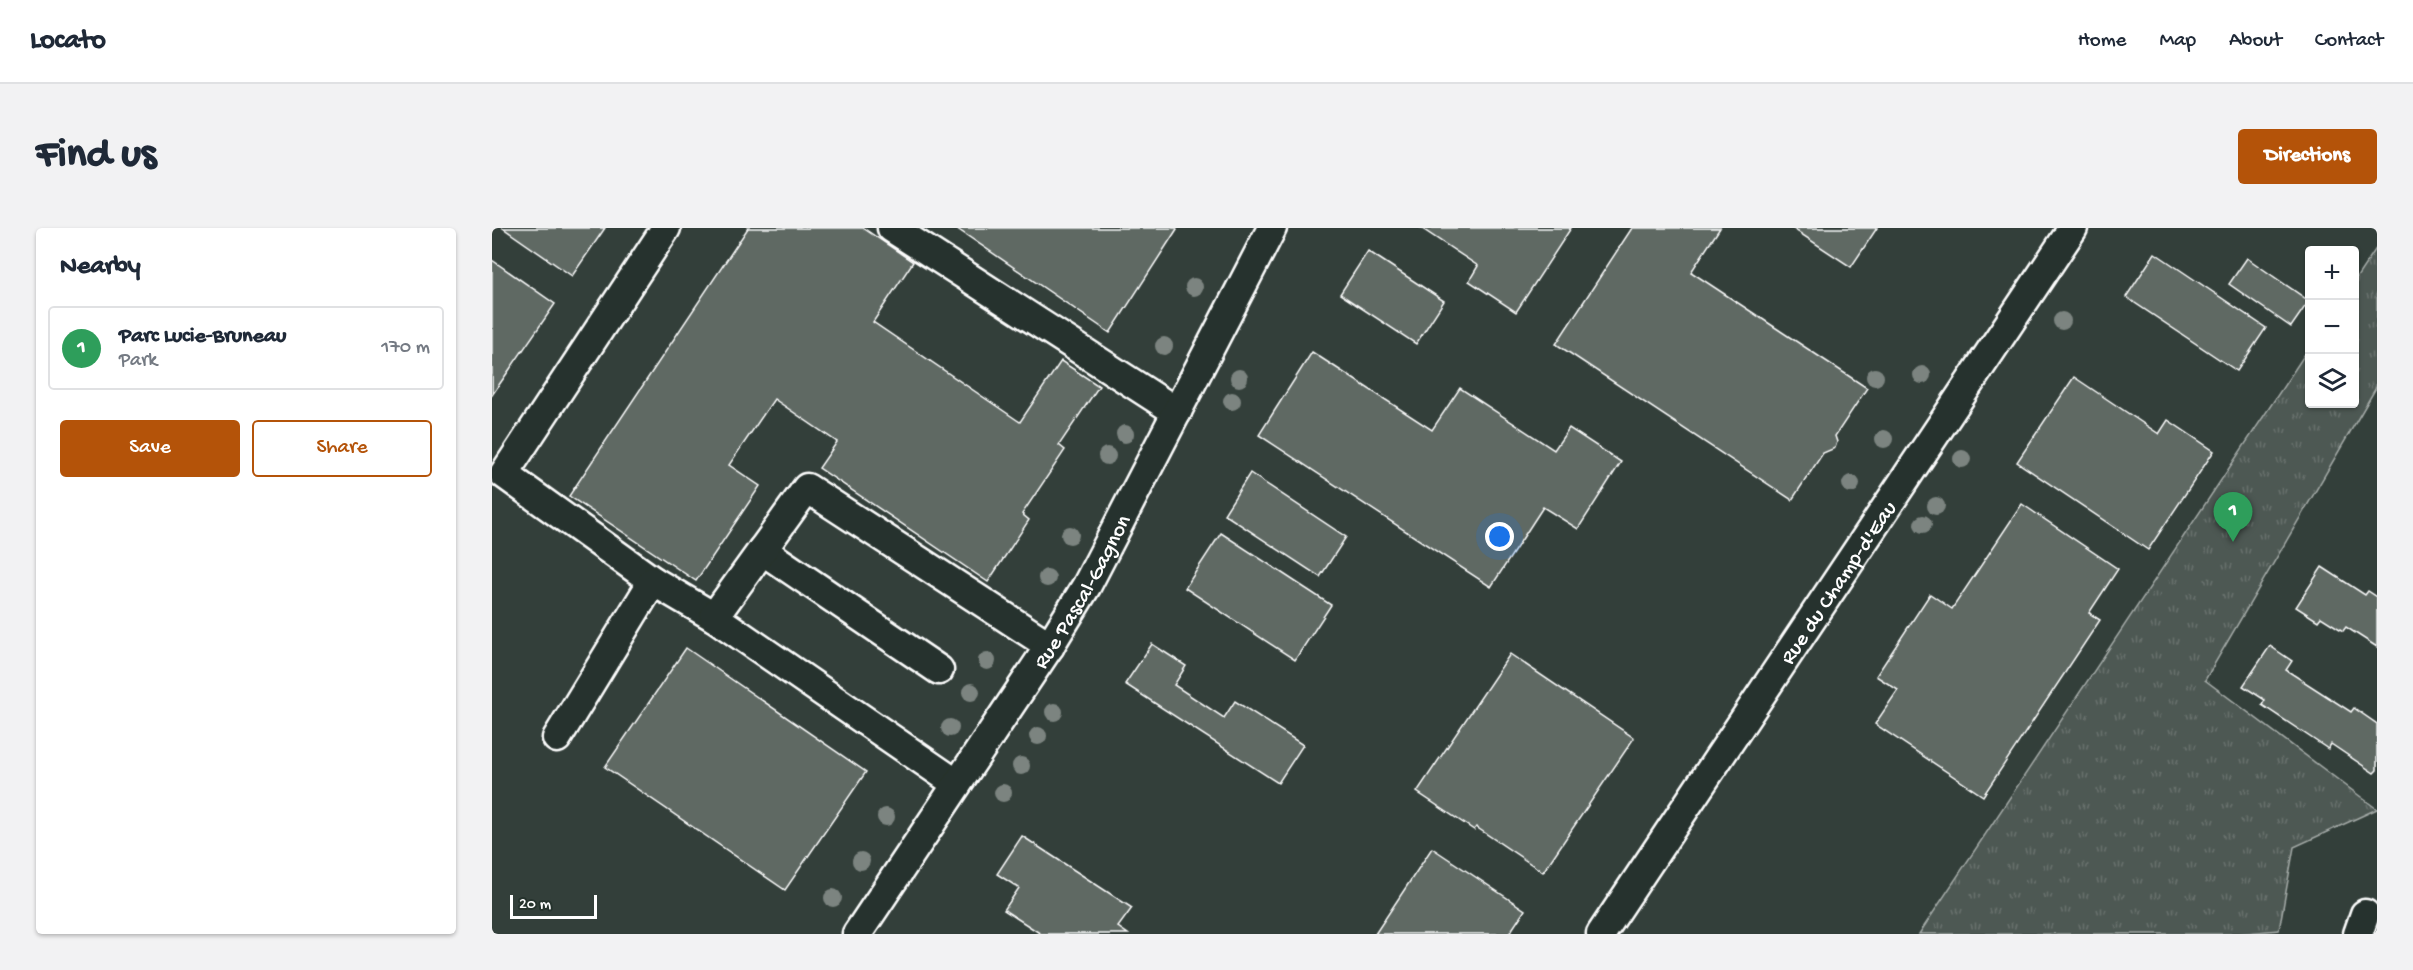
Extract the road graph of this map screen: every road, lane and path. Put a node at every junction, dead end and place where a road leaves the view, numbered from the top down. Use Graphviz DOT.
graph roads {
  1 [pos="666,228"];
  2 [pos="892,228"];
  3 [pos="1272,228"];
  4 [pos="2073,228"];
  5 [pos="1177,412"];
  6 [pos="762,550"];
  7 [pos="653,580"];
  8 [pos="714,617"];
  9 [pos="1050,646"];
  10 [pos="939,670"];
  11 [pos="556,738"];
  12 [pos="957,784"];
  13 [pos="857,934"];
  14 [pos="1601,934"];
  1 -- 7 [label="street"];
  2 -- 5 [label="street"];
  3 -- 5 [label="street, Rue Pascal-Gagnon"];
  4 -- 14 [label="street, Rue du Champ-d'Eau"];
  5 -- 9 [label="street, Rue Pascal-Gagnon"];
  6 -- 8 [label="street"];
  6 -- 9 [label="street"];
  6 -- 10 [label="street"];
  7 -- 8 [label="street"];
  7 -- 11 [label="street"];
  8 -- 12 [label="street"];
  9 -- 12 [label="street, Rue Pascal-Gagnon"];
  12 -- 13 [label="street, Rue Pascal-Gagnon"];
}
